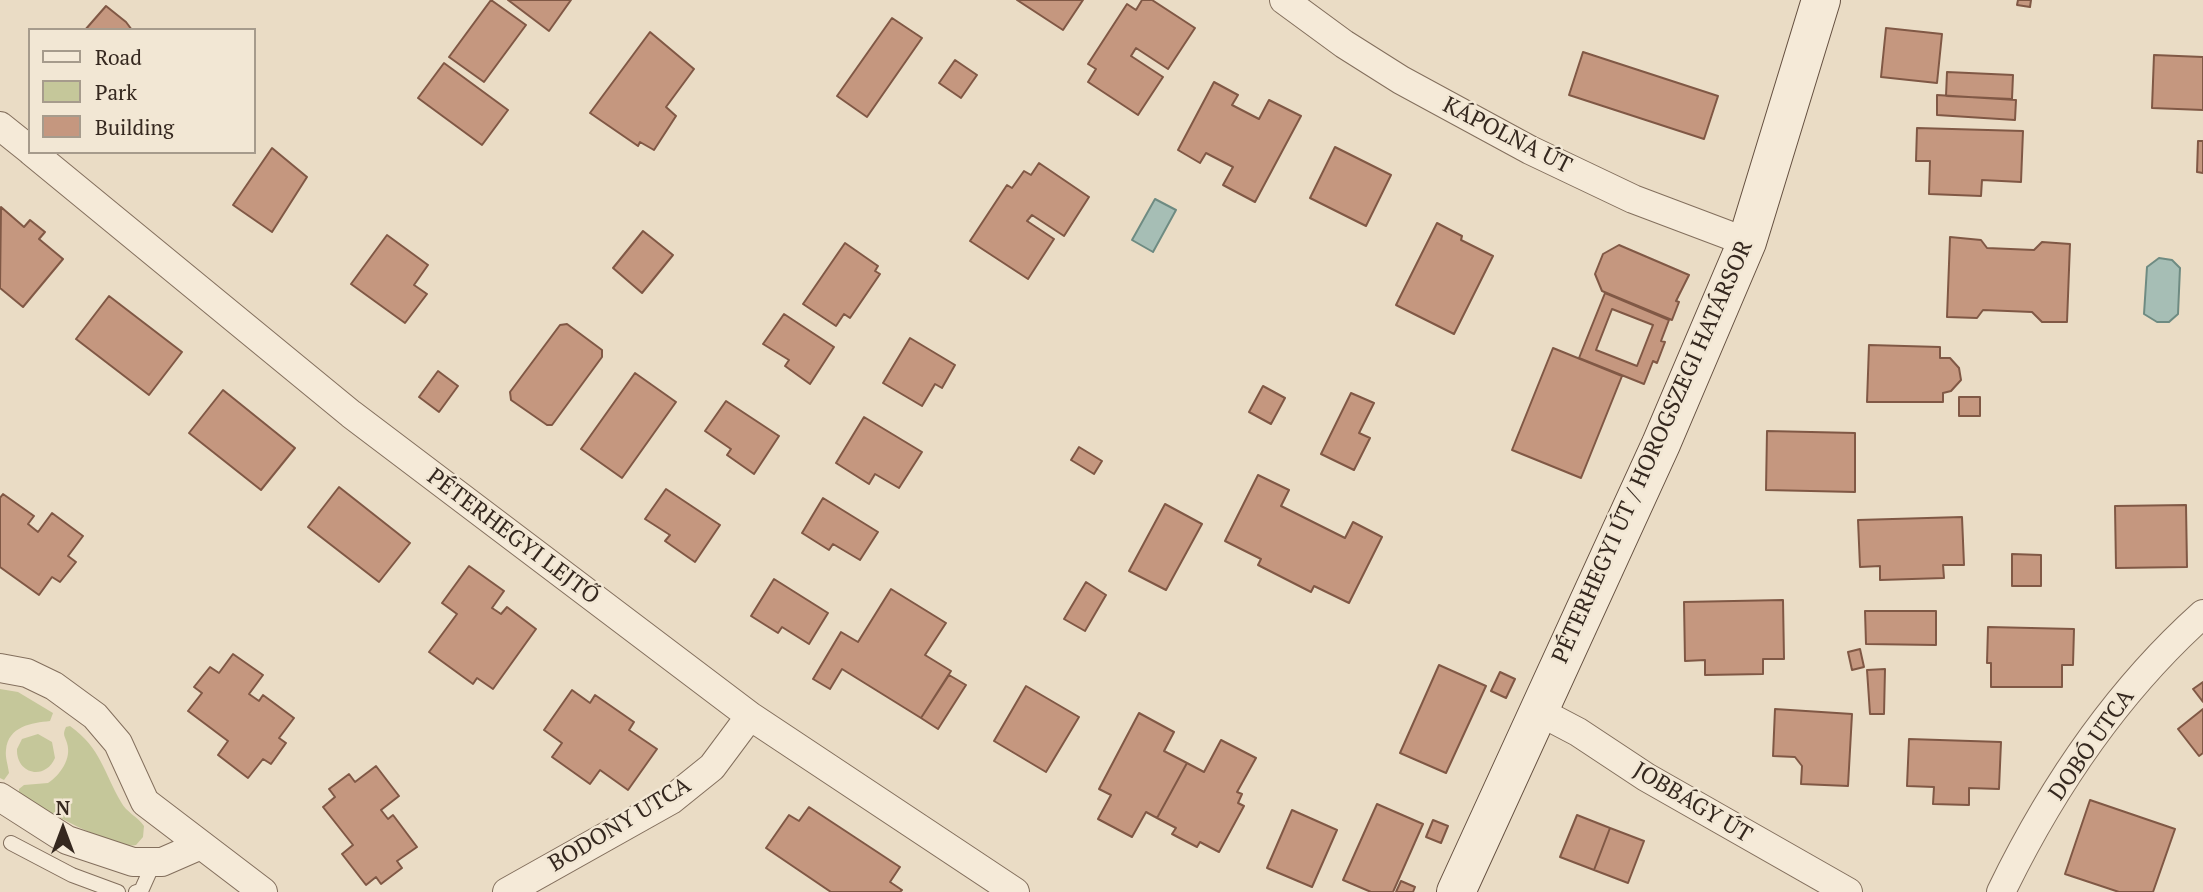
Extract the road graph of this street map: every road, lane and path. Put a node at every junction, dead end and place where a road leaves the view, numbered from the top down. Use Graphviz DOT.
graph roads {
  1 [pos="1284,0"];
  2 [pos="1821,0"];
  3 [pos="0,126"];
  4 [pos="28,149"];
  5 [pos="35,154"];
  6 [pos="1747,242"];
  7 [pos="2203,614"];
  8 [pos="0,668"];
  9 [pos="1538,711"];
  10 [pos="750,716"];
  11 [pos="0,797"];
  12 [pos="11,844"];
  13 [pos="201,845"];
  14 [pos="154,862"];
  15 [pos="118,892"];
  16 [pos="136,892"];
  17 [pos="264,892"];
  18 [pos="507,892"];
  19 [pos="1015,892"];
  20 [pos="1456,892"];
  21 [pos="1848,892"];
  22 [pos="2001,892"];
  1 -- 6 [label="street, KÁPOLNA ÚT"];
  2 -- 6 [label="street, PÉTERHEGYI ÚT / HOROGSZEGI HATÁRSOR"];
  3 -- 4 [label="street, PÉTERHEGYI LEJTŐ"];
  5 -- 10 [label="street, PÉTERHEGYI LEJTŐ"];
  6 -- 9 [label="street, PÉTERHEGYI ÚT / HOROGSZEGI HATÁRSOR"];
  7 -- 22 [label="street, DOBÓ UTCA"];
  8 -- 13 [label="street"];
  9 -- 20 [label="street, PÉTERHEGYI ÚT / HOROGSZEGI HATÁRSOR"];
  9 -- 21 [label="street, JOBBÁGY ÚT"];
  10 -- 18 [label="street, BODONY UTCA"];
  10 -- 19 [label="street, PÉTERHEGYI LEJTŐ"];
  11 -- 14 [label="street"];
  12 -- 15 [label="lane"];
  13 -- 14 [label="street"];
  13 -- 17 [label="street"];
  14 -- 16 [label="lane"];
}
